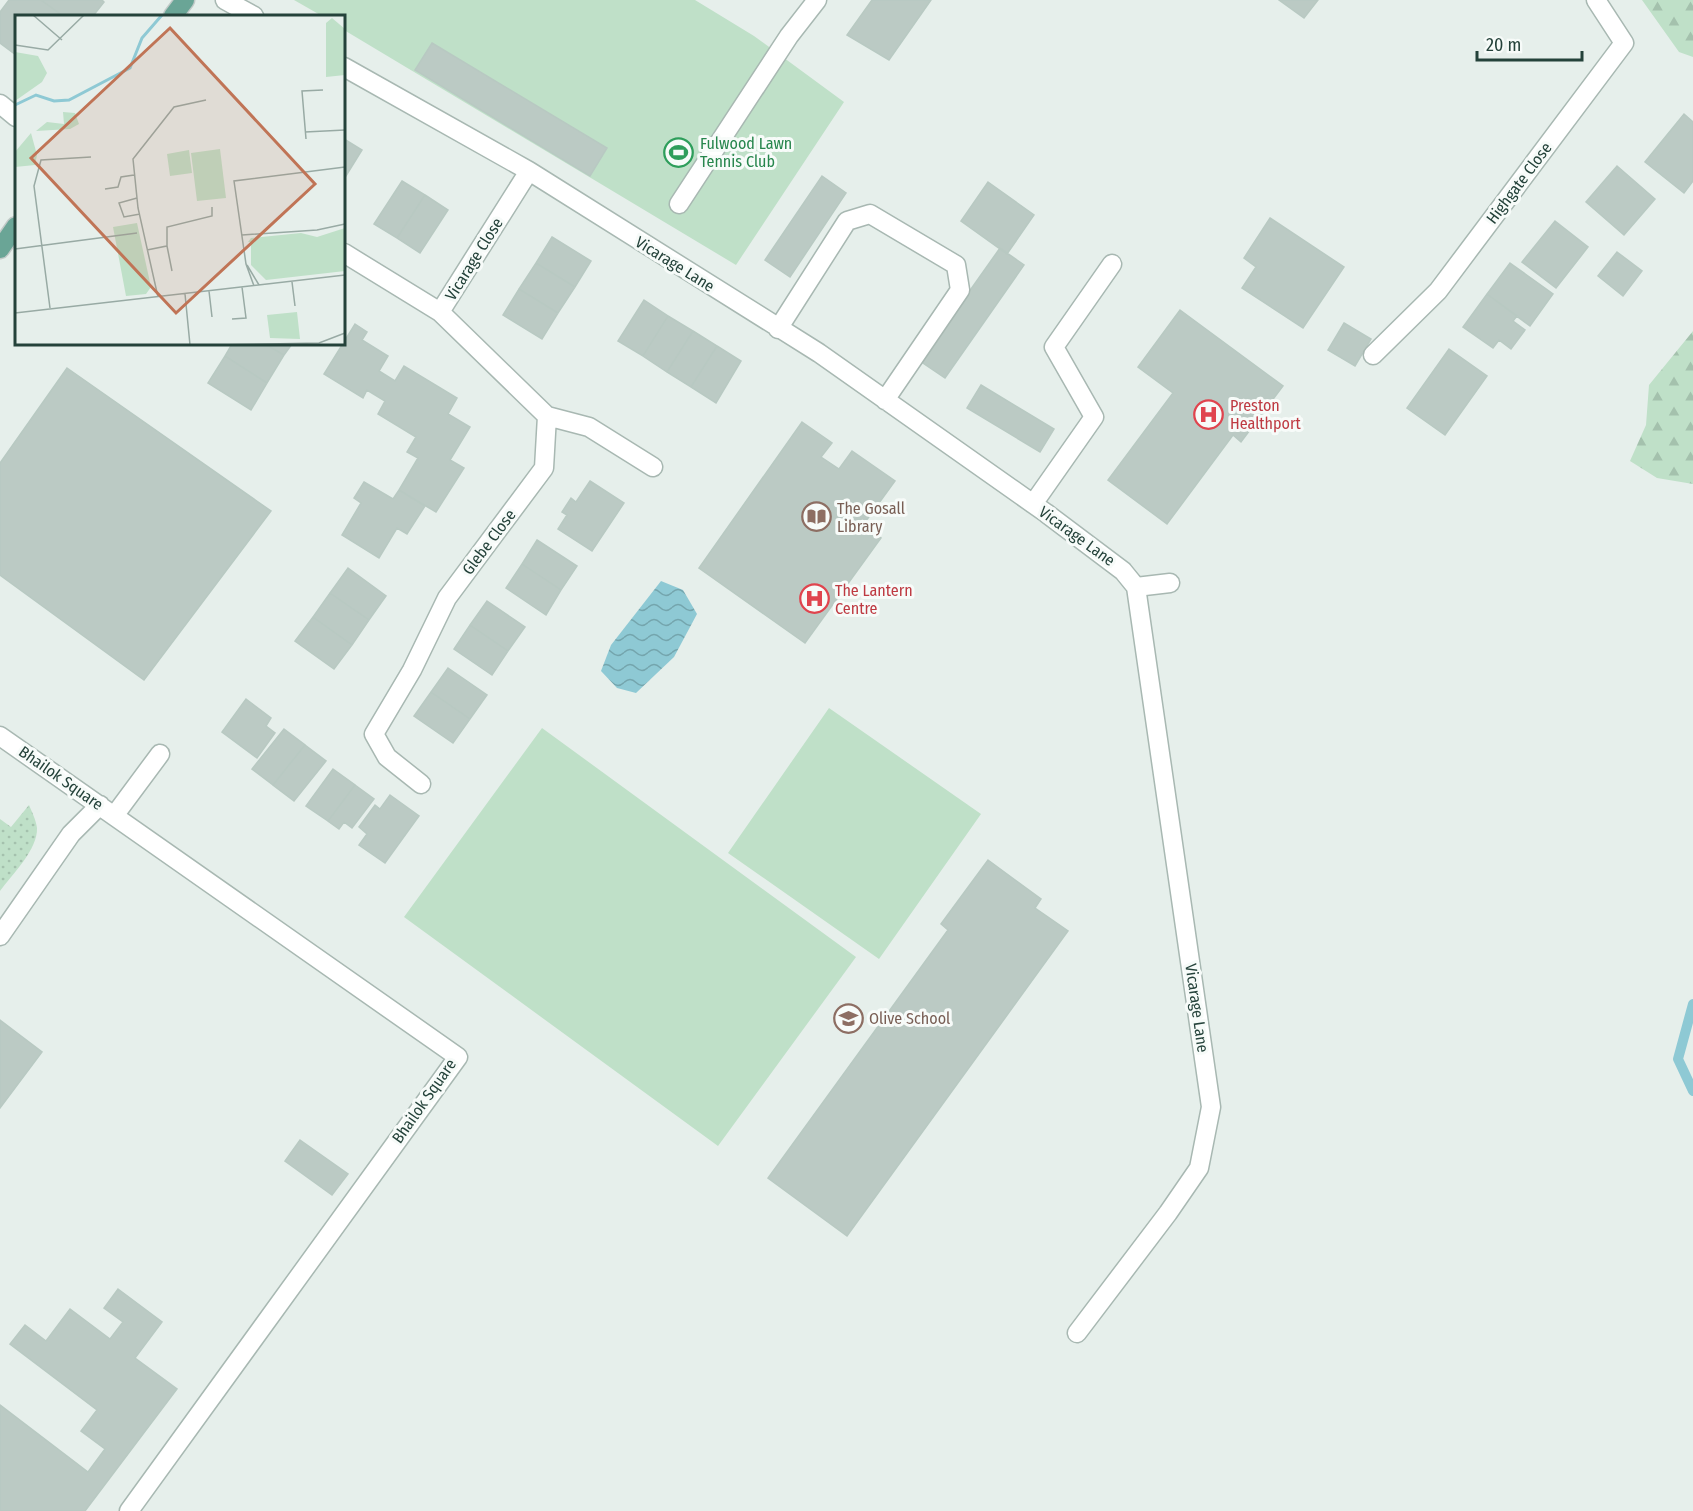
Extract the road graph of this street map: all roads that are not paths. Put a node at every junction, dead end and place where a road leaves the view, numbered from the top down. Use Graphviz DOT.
graph roads {
  1 [pos="185,0"];
  2 [pos="225,0"];
  3 [pos="817,0"];
  4 [pos="1596,0"];
  5 [pos="173,15"];
  6 [pos="252,15"];
  7 [pos="345,68"];
  8 [pos="0,104"];
  9 [pos="15,116"];
  10 [pos="529,171"];
  11 [pos="679,204"];
  12 [pos="15,227"];
  13 [pos="0,249"];
  14 [pos="345,254"];
  15 [pos="1112,264"];
  16 [pos="440,312"];
  17 [pos="778,329"];
  18 [pos="1373,355"];
  19 [pos="885,400"];
  20 [pos="547,416"];
  21 [pos="653,466"];
  22 [pos="1033,504"];
  23 [pos="1170,583"];
  24 [pos="1136,587"];
  25 [pos="0,736"];
  26 [pos="160,754"];
  27 [pos="421,784"];
  28 [pos="107,811"];
  29 [pos="0,936"];
  30 [pos="1077,1333"];
  31 [pos="129,1511"];
  1 -- 5 [label="main road"];
  2 -- 6 [label="street"];
  3 -- 11 [label="street"];
  4 -- 18 [label="street, Highgate Close"];
  7 -- 10 [label="street, Vicarage Lane"];
  8 -- 9 [label="street"];
  10 -- 16 [label="street, Vicarage Close"];
  10 -- 17 [label="street, Vicarage Lane"];
  12 -- 13 [label="main road"];
  14 -- 16 [label="street, Vicarage Close"];
  15 -- 22 [label="street"];
  16 -- 20 [label="street"];
  17 -- 19 [label="street, Vicarage Lane"];
  17 -- 19 [label="street"];
  19 -- 22 [label="street, Vicarage Lane"];
  20 -- 21 [label="street"];
  20 -- 27 [label="street, Glebe Close"];
  22 -- 24 [label="street, Vicarage Lane"];
  23 -- 24 [label="street"];
  24 -- 30 [label="street, Vicarage Lane"];
  25 -- 28 [label="street, Bhailok Square"];
  26 -- 28 [label="street"];
  28 -- 29 [label="street"];
  28 -- 31 [label="street, Bhailok Square"];
}
